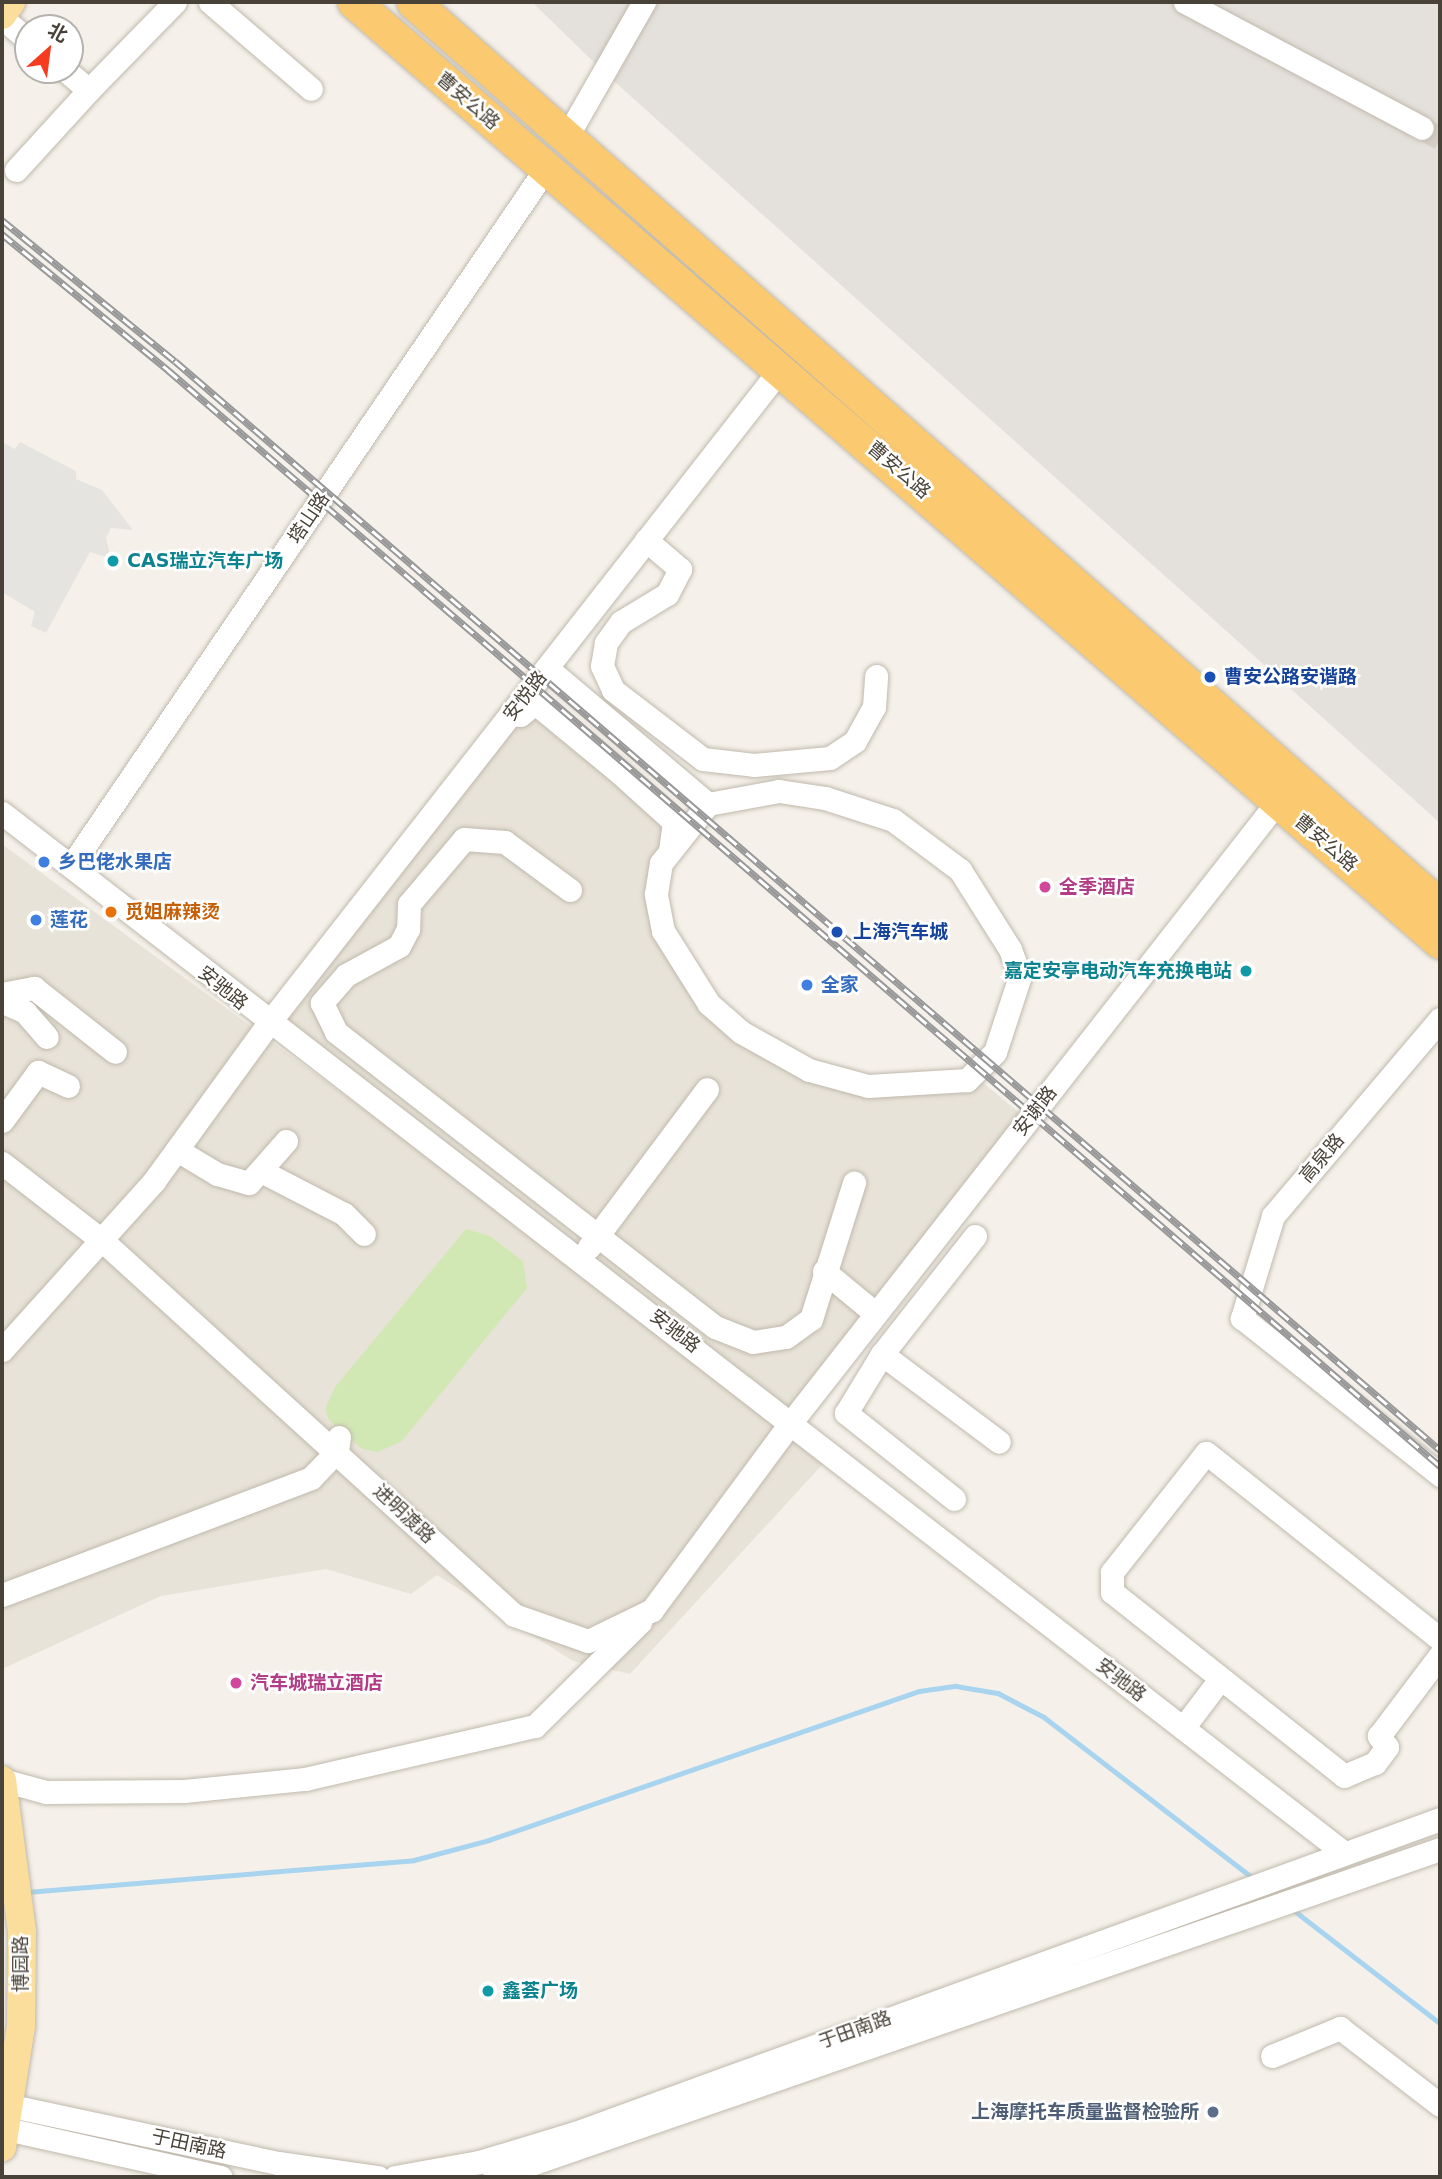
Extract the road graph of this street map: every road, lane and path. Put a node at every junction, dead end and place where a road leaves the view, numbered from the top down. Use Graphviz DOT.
graph roads {
  1 [pos="11,2"];
  2 [pos="175,2"];
  3 [pos="209,2"];
  4 [pos="354,2"];
  5 [pos="413,2"];
  6 [pos="644,2"];
  7 [pos="1185,2"];
  8 [pos="2,17"];
  9 [pos="82,84"];
  10 [pos="312,89"];
  11 [pos="89,90"];
  12 [pos="1422,128"];
  13 [pos="566,138"];
  14 [pos="546,168"];
  15 [pos="16,170"];
  16 [pos="782,367"];
  17 [pos="646,540"];
  18 [pos="547,668"];
  19 [pos="876,676"];
  20 [pos="513,711"];
  21 [pos="1278,801"];
  22 [pos="708,804"];
  23 [pos="2,813"];
  24 [pos="670,849"];
  25 [pos="71,866"];
  26 [pos="570,890"];
  27 [pos="1440,906"];
  28 [pos="1440,942"];
  29 [pos="4,995"];
  30 [pos="1440,1019"];
  31 [pos="268,1024"];
  32 [pos="47,1037"];
  33 [pos="115,1052"];
  34 [pos="68,1086"];
  35 [pos="707,1089"];
  36 [pos="2,1121"];
  37 [pos="286,1141"];
  38 [pos="177,1150"];
  39 [pos="2,1163"];
  40 [pos="263,1172"];
  41 [pos="854,1183"];
  42 [pos="364,1234"];
  43 [pos="598,1235"];
  44 [pos="975,1236"];
  45 [pos="105,1243"];
  46 [pos="580,1258"];
  47 [pos="824,1271"];
  48 [pos="876,1314"];
  49 [pos="2,1350"];
  50 [pos="882,1354"];
  51 [pos="792,1421"];
  52 [pos="338,1442"];
  53 [pos="999,1442"];
  54 [pos="1440,1475"];
  55 [pos="954,1499"];
  56 [pos="2,1595"];
  57 [pos="652,1610"];
  58 [pos="1440,1639"];
  59 [pos="1440,1655"];
  60 [pos="1220,1679"];
  61 [pos="1183,1728"];
  62 [pos="2,1780"];
  63 [pos="1440,1819"];
  64 [pos="1440,1849"];
  65 [pos="1344,1853"];
  66 [pos="1272,2056"];
  67 [pos="693,2100"];
  68 [pos="1440,2105"];
  69 [pos="4,2122"];
  70 [pos="221,2177"];
  71 [pos="378,2177"];
  72 [pos="394,2177"];
  73 [pos="494,2177"];
  1 -- 8 [label="main road"];
  2 -- 11 [label="street"];
  3 -- 10 [label="street"];
  4 -- 14 [label="highway, 曹安公路"];
  5 -- 13 [label="highway, 曹安公路"];
  6 -- 13 [label="street"];
  7 -- 12 [label="street"];
  9 -- 11 [label="street"];
  11 -- 15 [label="street"];
  13 -- 27 [label="highway, 曹安公路"];
  14 -- 16 [label="highway, 曹安公路"];
  14 -- 25 [label="street, 塔山路"];
  16 -- 17 [label="street, 安悦路"];
  16 -- 21 [label="highway, 曹安公路"];
  17 -- 18 [label="street, 安悦路"];
  17 -- 19 [label="street"];
  18 -- 20 [label="street, 安悦路"];
  18 -- 22 [label="street"];
  20 -- 24 [label="street"];
  20 -- 31 [label="street, 安悦路"];
  21 -- 28 [label="highway, 曹安公路"];
  21 -- 48 [label="street, 安谢路"];
  22 -- 24 [label="street"];
  22 -- 24 [label="street"];
  23 -- 25 [label="street, 安驰路"];
  25 -- 31 [label="street, 安驰路"];
  26 -- 43 [label="street"];
  29 -- 32 [label="street"];
  29 -- 33 [label="street"];
  30 -- 54 [label="street, 高泉路"];
  31 -- 38 [label="street, 安悦路"];
  31 -- 46 [label="street, 安驰路"];
  34 -- 36 [label="street"];
  35 -- 43 [label="street"];
  37 -- 40 [label="street"];
  38 -- 40 [label="street"];
  38 -- 45 [label="street, 安悦路"];
  39 -- 45 [label="street, 进明渡路"];
  40 -- 42 [label="street"];
  41 -- 47 [label="street"];
  43 -- 46 [label="street"];
  43 -- 47 [label="street"];
  44 -- 50 [label="street"];
  45 -- 49 [label="street, 安悦路"];
  45 -- 52 [label="street, 进明渡路"];
  46 -- 51 [label="street, 安驰路"];
  47 -- 48 [label="street"];
  48 -- 51 [label="street, 安谢路"];
  50 -- 53 [label="street"];
  50 -- 55 [label="street"];
  51 -- 57 [label="street, 进明渡路"];
  51 -- 61 [label="street, 安驰路"];
  52 -- 56 [label="street"];
  52 -- 57 [label="street, 进明渡路"];
  57 -- 62 [label="street"];
  58 -- 60 [label="street"];
  59 -- 60 [label="street"];
  60 -- 61 [label="street"];
  61 -- 65 [label="street, 安驰路"];
  62 -- 69 [label="main road, 博园路"];
  63 -- 65 [label="street, 于田南路"];
  64 -- 67 [label="street, 于田南路"];
  65 -- 67 [label="street, 于田南路"];
  66 -- 68 [label="street"];
  67 -- 72 [label="street, 于田南路"];
  67 -- 73 [label="street, 于田南路"];
  69 -- 70 [label="street, 于田南路"];
  69 -- 71 [label="street, 于田南路"];
}
